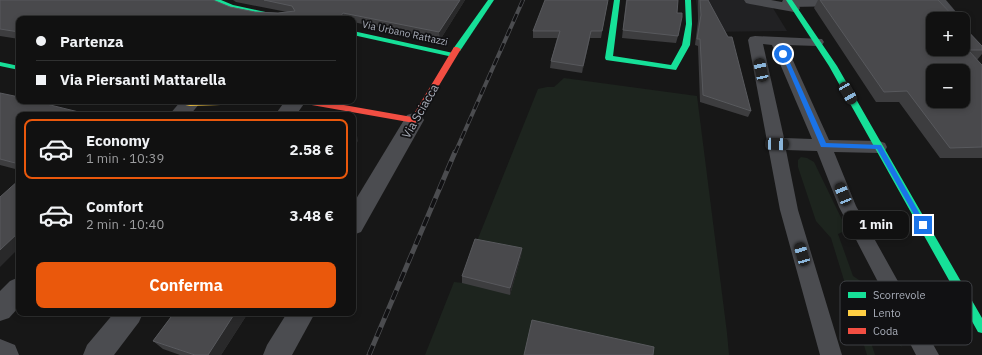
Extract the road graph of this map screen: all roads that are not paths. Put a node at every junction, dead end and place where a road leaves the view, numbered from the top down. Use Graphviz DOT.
graph roads {
  1 [pos="216,0"];
  2 [pos="491,0"];
  3 [pos="617,0"];
  4 [pos="688,0"];
  5 [pos="750,0"];
  6 [pos="939,0"];
  7 [pos="861,1"];
  8 [pos="791,3"];
  9 [pos="950,12"];
  10 [pos="274,16"];
  11 [pos="356,34"];
  12 [pos="778,41"];
  13 [pos="817,42"];
  14 [pos="453,55"];
  15 [pos="0,64"];
  16 [pos="16,67"];
  17 [pos="210,104"];
  18 [pos="294,104"];
  19 [pos="323,104"];
  20 [pos="183,106"];
  21 [pos="287,112"];
  22 [pos="414,120"];
  23 [pos="777,144"];
  24 [pos="823,145"];
  25 [pos="879,147"];
  26 [pos="356,220"];
  27 [pos="888,281"];
  28 [pos="955,281"];
  29 [pos="16,291"];
  30 [pos="0,309"];
  31 [pos="972,310"];
  32 [pos="128,316"];
  33 [pos="300,316"];
  34 [pos="982,328"];
  35 [pos="923,345"];
  36 [pos="0,353"];
  37 [pos="5,355"];
  38 [pos="97,355"];
  39 [pos="277,355"];
  40 [pos="831,355"];
  41 [pos="928,355"];
  1 -- 10 [label="street"];
  2 -- 14 [label="street, Via Sciacca"];
  3 -- 4 [label="street"];
  5 -- 8 [label="lane"];
  6 -- 9 [label="lane"];
  7 -- 8 [label="street"];
  8 -- 13 [label="street"];
  11 -- 14 [label="street, Via Urbano Rattazzi"];
  12 -- 13 [label="lane"];
  12 -- 23 [label="lane"];
  12 -- 24 [label="lane"];
  13 -- 25 [label="street"];
  14 -- 22 [label="street, Via Sciacca"];
  15 -- 16 [label="street"];
  17 -- 20 [label="street"];
  18 -- 21 [label="street"];
  19 -- 22 [label="street"];
  22 -- 26 [label="street, Via Sciacca"];
  23 -- 24 [label="lane"];
  23 -- 40 [label="lane"];
  24 -- 25 [label="lane"];
  24 -- 27 [label="lane"];
  25 -- 28 [label="street"];
  29 -- 30 [label="street"];
  31 -- 34 [label="street"];
  32 -- 38 [label="street"];
  33 -- 39 [label="street"];
  35 -- 41 [label="lane"];
  36 -- 37 [label="street"];
}
